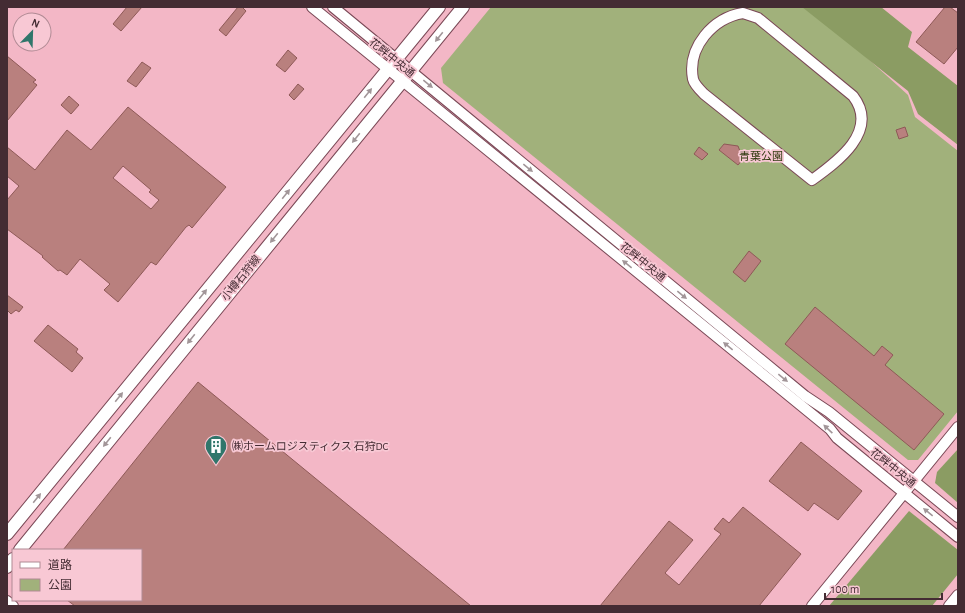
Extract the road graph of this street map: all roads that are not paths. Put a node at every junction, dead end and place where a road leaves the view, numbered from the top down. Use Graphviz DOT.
graph roads {
  1 [pos="312,7"];
  2 [pos="333,7"];
  3 [pos="440,7"];
  4 [pos="463,7"];
  5 [pos="397,59"];
  6 [pos="388,70"];
  7 [pos="411,70"];
  8 [pos="402,82"];
  9 [pos="795,167"];
  10 [pos="958,427"];
  11 [pos="914,481"];
  12 [pos="905,493"];
  13 [pos="958,517"];
  14 [pos="7,534"];
  15 [pos="958,537"];
  16 [pos="21,549"];
  17 [pos="958,595"];
  18 [pos="7,601"];
  19 [pos="13,606"];
  20 [pos="812,606"];
  21 [pos="949,606"];
  1 -- 6 [label="street, 花畔中央通"];
  2 -- 5 [label="street, 花畔中央通"];
  3 -- 5 [label="main road, 小樽石狩線"];
  4 -- 7 [label="main road, 小樽石狩線, one-way"];
  5 -- 6 [label="main road, 小樽石狩線"];
  5 -- 7 [label="street, 花畔中央通"];
  6 -- 8 [label="street, 花畔中央通"];
  14 -- 6 [label="main road, 小樽石狩線, one-way"];
  7 -- 8 [label="main road, 小樽石狩線"];
  7 -- 11 [label="street, 花畔中央通, one-way"];
  12 -- 8 [label="street, 花畔中央通, one-way"];
  8 -- 16 [label="main road, 小樽石狩線, one-way"];
  9 -- 9 [label="street"];
  10 -- 11 [label="street"];
  11 -- 12 [label="street"];
  11 -- 13 [label="street, 花畔中央通"];
  15 -- 12 [label="street, 花畔中央通, one-way"];
  12 -- 20 [label="street"];
  17 -- 21 [label="street"];
  18 -- 19 [label="street"];
}
